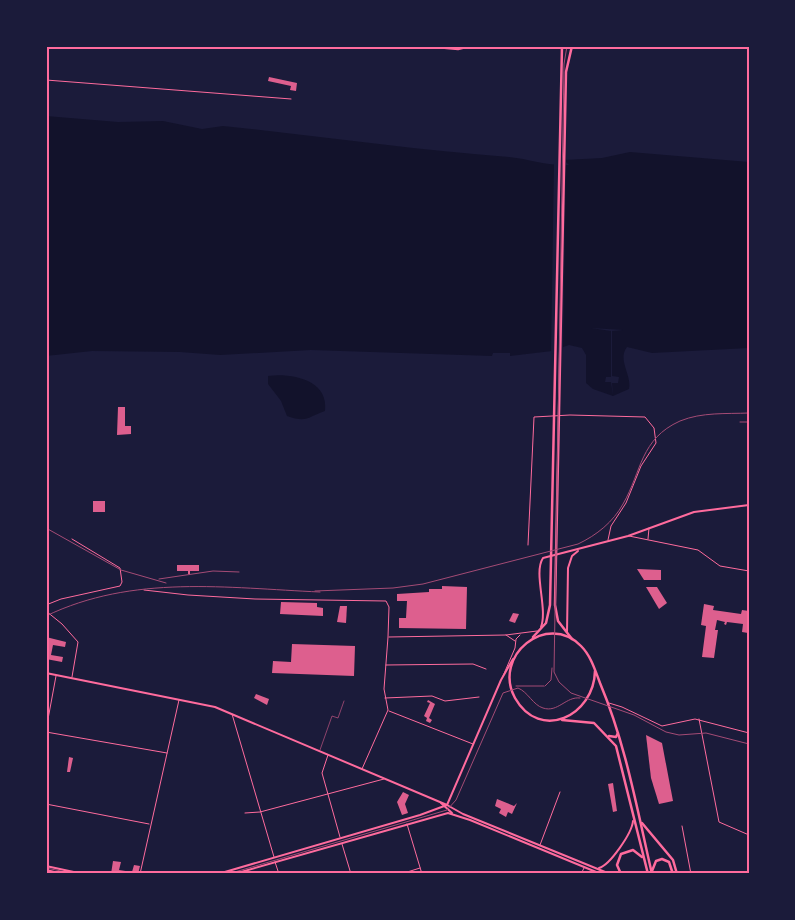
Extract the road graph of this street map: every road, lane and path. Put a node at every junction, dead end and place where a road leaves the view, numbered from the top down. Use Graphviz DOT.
graph roads {
  1 [pos="425,46"];
  2 [pos="470,46"];
  3 [pos="562,46"];
  4 [pos="572,46"];
  5 [pos="46,80"];
  6 [pos="291,99"];
  7 [pos="749,504"];
  8 [pos="650,528"];
  9 [pos="628,536"];
  10 [pos="72,539"];
  11 [pos="608,540"];
  12 [pos="648,540"];
  13 [pos="528,545"];
  14 [pos="580,549"];
  15 [pos="568,552"];
  16 [pos="572,556"];
  17 [pos="749,571"];
  18 [pos="144,590"];
  19 [pos="46,605"];
  20 [pos="46,611"];
  21 [pos="540,630"];
  22 [pos="524,634"];
  23 [pos="568,634"];
  24 [pos="506,635"];
  25 [pos="388,637"];
  26 [pos="533,638"];
  27 [pos="572,639"];
  28 [pos="515,641"];
  29 [pos="514,658"];
  30 [pos="386,665"];
  31 [pos="486,670"];
  32 [pos="596,671"];
  33 [pos="46,673"];
  34 [pos="56,675"];
  35 [pos="72,678"];
  36 [pos="502,680"];
  37 [pos="479,697"];
  38 [pos="385,698"];
  39 [pos="179,699"];
  40 [pos="344,701"];
  41 [pos="608,703"];
  42 [pos="388,710"];
  43 [pos="232,714"];
  44 [pos="699,719"];
  45 [pos="561,720"];
  46 [pos="46,731"];
  47 [pos="618,733"];
  48 [pos="749,733"];
  49 [pos="608,736"];
  50 [pos="474,744"];
  51 [pos="319,751"];
  52 [pos="168,754"];
  53 [pos="328,755"];
  54 [pos="362,769"];
  55 [pos="385,779"];
  56 [pos="560,792"];
  57 [pos="327,793"];
  58 [pos="441,802"];
  59 [pos="46,804"];
  60 [pos="447,805"];
  61 [pos="444,807"];
  62 [pos="260,812"];
  63 [pos="246,813"];
  64 [pos="452,814"];
  65 [pos="420,815"];
  66 [pos="640,818"];
  67 [pos="406,819"];
  68 [pos="422,820"];
  69 [pos="633,822"];
  70 [pos="150,824"];
  71 [pos="407,824"];
  72 [pos="385,825"];
  73 [pos="682,826"];
  74 [pos="386,830"];
  75 [pos="749,835"];
  76 [pos="341,840"];
  77 [pos="540,845"];
  78 [pos="310,847"];
  79 [pos="311,852"];
  80 [pos="274,858"];
  81 [pos="644,858"];
  82 [pos="275,862"];
  83 [pos="46,866"];
  84 [pos="50,867"];
  85 [pos="584,867"];
  86 [pos="420,868"];
  87 [pos="597,869"];
  88 [pos="48,871"];
  89 [pos="230,872"];
  90 [pos="650,873"];
  91 [pos="63,874"];
  92 [pos="83,874"];
  93 [pos="140,874"];
  94 [pos="218,874"];
  95 [pos="234,874"];
  96 [pos="279,874"];
  97 [pos="351,874"];
  98 [pos="401,874"];
  99 [pos="422,874"];
  100 [pos="581,874"];
  101 [pos="601,874"];
  102 [pos="610,874"];
  103 [pos="620,874"];
  104 [pos="673,874"];
  105 [pos="677,874"];
  106 [pos="691,874"];
  1 -- 2 [label="main road"];
  3 -- 21 [label="main road"];
  4 -- 23 [label="main road"];
  5 -- 6 [label="street"];
  7 -- 8 [label="street"];
  8 -- 9 [label="street"];
  8 -- 12 [label="street"];
  9 -- 11 [label="street"];
  9 -- 12 [label="street"];
  10 -- 19 [label="street"];
  11 -- 13 [label="street"];
  11 -- 14 [label="street"];
  12 -- 17 [label="street"];
  14 -- 15 [label="street"];
  14 -- 16 [label="street"];
  15 -- 16 [label="street"];
  15 -- 21 [label="street"];
  16 -- 23 [label="street"];
  18 -- 25 [label="street"];
  20 -- 35 [label="street"];
  21 -- 22 [label="street"];
  21 -- 26 [label="main road"];
  22 -- 24 [label="street"];
  22 -- 28 [label="street"];
  23 -- 27 [label="main road"];
  24 -- 25 [label="street"];
  24 -- 28 [label="street"];
  25 -- 30 [label="street"];
  26 -- 27 [label="main road"];
  26 -- 29 [label="main road"];
  27 -- 32 [label="main road"];
  28 -- 36 [label="street"];
  29 -- 36 [label="street"];
  29 -- 45 [label="main road"];
  30 -- 31 [label="street"];
  30 -- 38 [label="street"];
  32 -- 41 [label="main road"];
  32 -- 45 [label="main road"];
  33 -- 34 [label="street"];
  34 -- 35 [label="street"];
  34 -- 46 [label="street"];
  35 -- 39 [label="street"];
  36 -- 50 [label="street"];
  37 -- 38 [label="street"];
  38 -- 42 [label="street"];
  39 -- 43 [label="street"];
  39 -- 52 [label="street"];
  40 -- 51 [label="lane"];
  41 -- 44 [label="street"];
  41 -- 47 [label="main road"];
  42 -- 50 [label="street"];
  42 -- 54 [label="street"];
  43 -- 51 [label="street"];
  43 -- 62 [label="street"];
  44 -- 48 [label="street"];
  44 -- 75 [label="street"];
  45 -- 49 [label="main road"];
  46 -- 52 [label="street"];
  47 -- 49 [label="main road"];
  47 -- 66 [label="main road"];
  49 -- 69 [label="main road"];
  50 -- 60 [label="street"];
  51 -- 53 [label="street"];
  52 -- 70 [label="street"];
  53 -- 54 [label="street"];
  53 -- 57 [label="street"];
  54 -- 55 [label="street"];
  55 -- 57 [label="street"];
  55 -- 58 [label="street"];
  56 -- 77 [label="street"];
  57 -- 62 [label="street"];
  57 -- 76 [label="street"];
  58 -- 60 [label="street"];
  58 -- 61 [label="street"];
  59 -- 70 [label="street"];
  60 -- 61 [label="street"];
  60 -- 64 [label="street"];
  60 -- 77 [label="street"];
  61 -- 64 [label="street"];
  61 -- 65 [label="street"];
  62 -- 63 [label="street"];
  62 -- 80 [label="street"];
  64 -- 68 [label="street"];
  64 -- 85 [label="street"];
  65 -- 67 [label="street"];
  65 -- 68 [label="street"];
  66 -- 90 [label="main road"];
  66 -- 105 [label="main road"];
  67 -- 71 [label="street"];
  67 -- 72 [label="street"];
  68 -- 71 [label="street"];
  69 -- 81 [label="main road"];
  69 -- 87 [label="street"];
  70 -- 93 [label="street"];
  71 -- 74 [label="street"];
  71 -- 86 [label="street"];
  72 -- 74 [label="street"];
  72 -- 76 [label="street"];
  73 -- 106 [label="street"];
  74 -- 76 [label="street"];
  76 -- 78 [label="street"];
  76 -- 79 [label="street"];
  76 -- 97 [label="street"];
  77 -- 87 [label="street"];
  78 -- 79 [label="street"];
  78 -- 80 [label="street"];
  79 -- 82 [label="street"];
  80 -- 82 [label="street"];
  80 -- 89 [label="street"];
  81 -- 90 [label="main road"];
  81 -- 103 [label="main road"];
  82 -- 95 [label="street"];
  82 -- 96 [label="street"];
  83 -- 84 [label="street"];
  84 -- 88 [label="street"];
  84 -- 92 [label="street"];
  85 -- 100 [label="street"];
  85 -- 101 [label="street"];
  86 -- 98 [label="street"];
  86 -- 99 [label="street"];
  87 -- 102 [label="street"];
  88 -- 91 [label="street"];
  89 -- 94 [label="street"];
  90 -- 104 [label="main road"];
}
